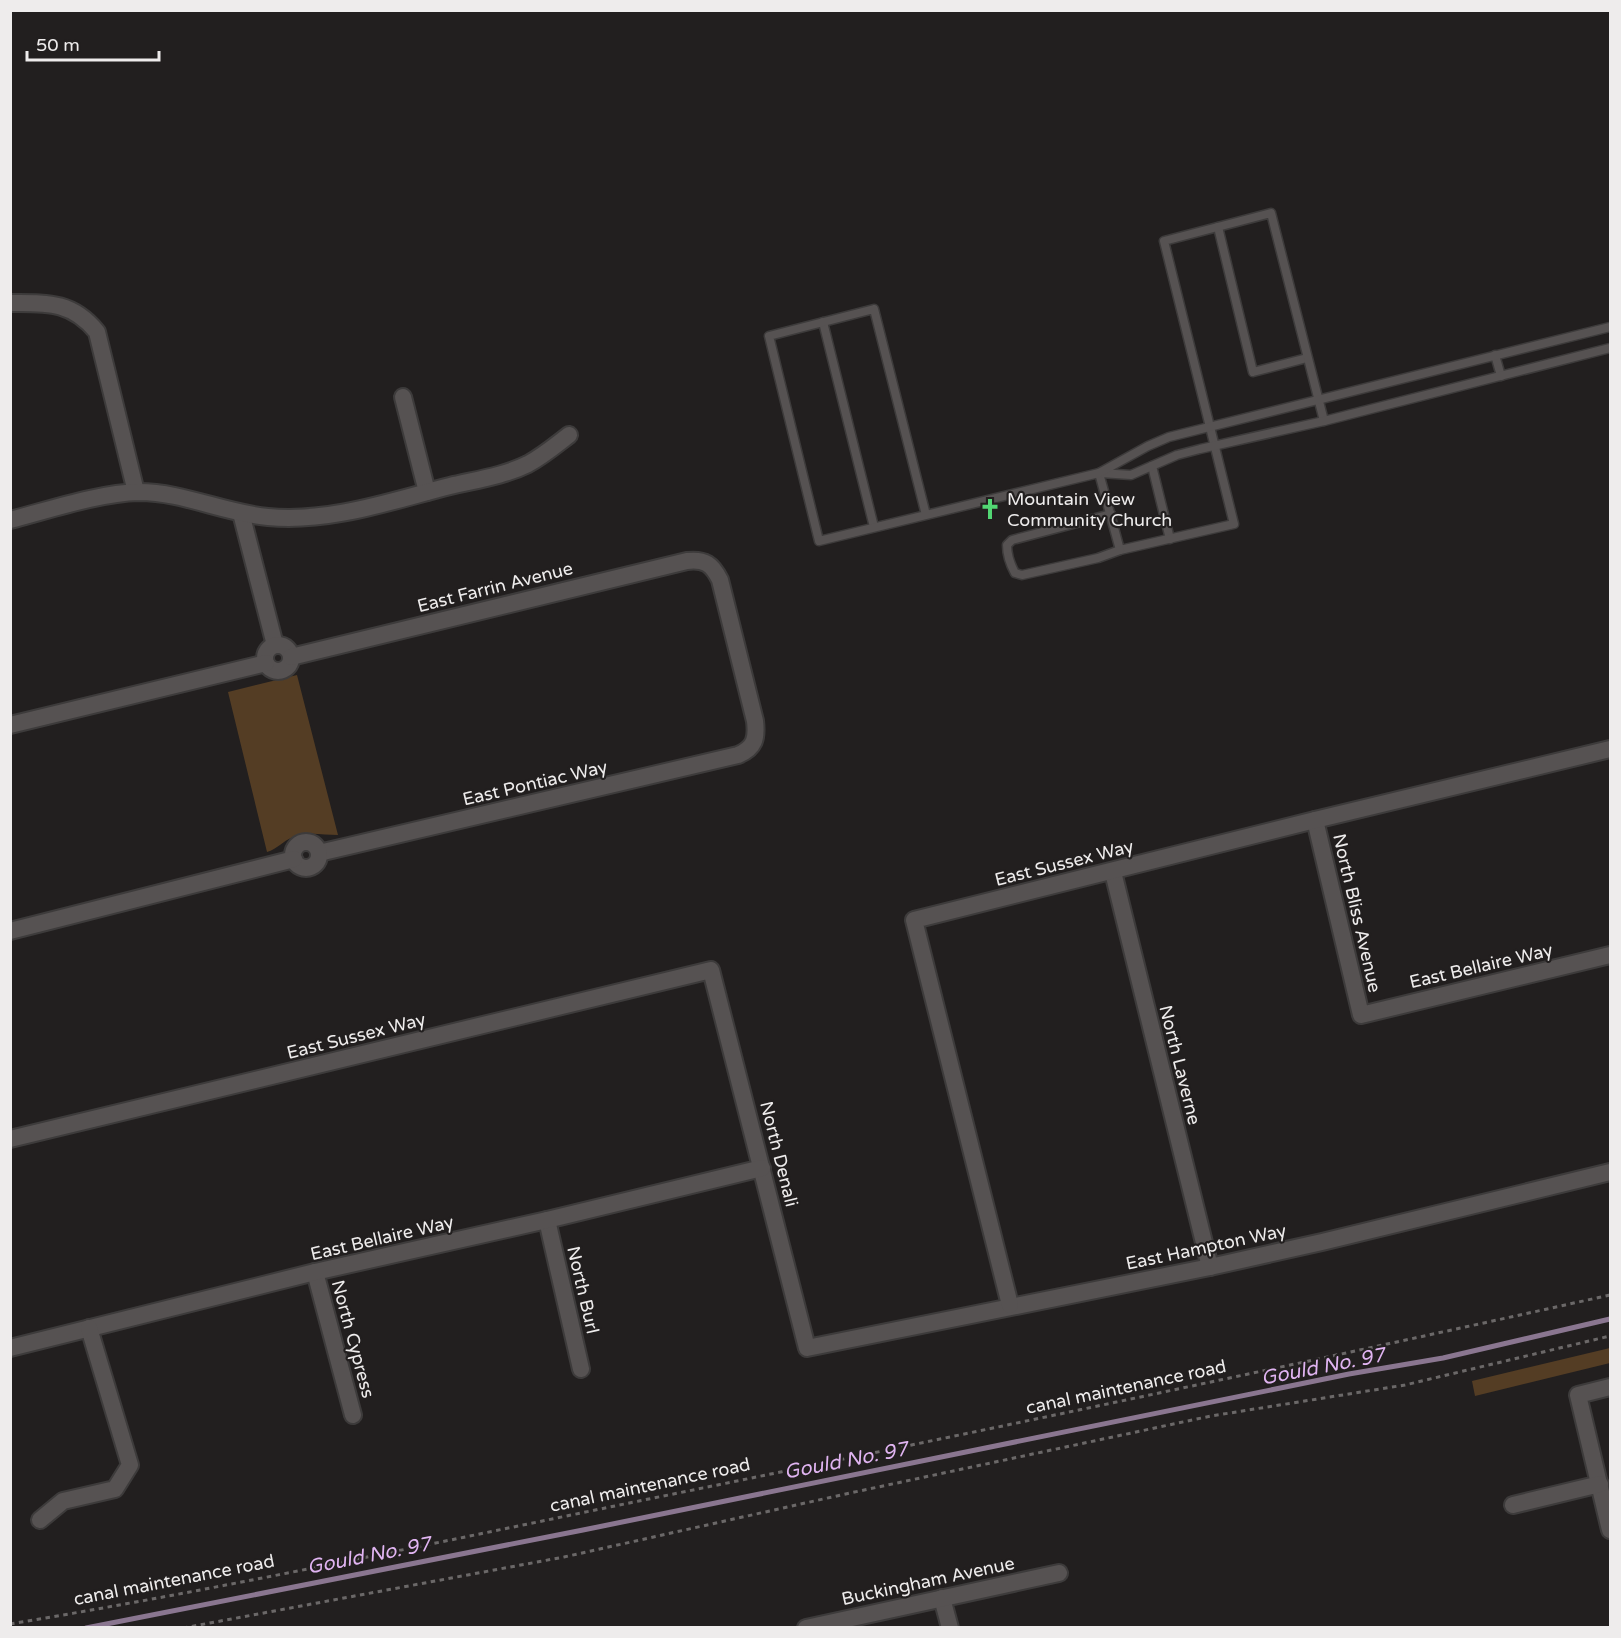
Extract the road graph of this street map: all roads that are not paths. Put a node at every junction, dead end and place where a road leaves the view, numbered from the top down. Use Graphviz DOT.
graph roads {
  1 [pos="1218,227"];
  2 [pos="10,303"];
  3 [pos="823,322"];
  4 [pos="1611,327"];
  5 [pos="1611,348"];
  6 [pos="1495,355"];
  7 [pos="1307,358"];
  8 [pos="1501,375"];
  9 [pos="404,397"];
  10 [pos="1318,401"];
  11 [pos="1324,421"];
  12 [pos="1211,428"];
  13 [pos="569,435"];
  14 [pos="1216,446"];
  15 [pos="1152,466"];
  16 [pos="1099,473"];
  17 [pos="136,492"];
  18 [pos="427,492"];
  19 [pos="241,513"];
  20 [pos="1111,514"];
  21 [pos="926,515"];
  22 [pos="10,520"];
  23 [pos="874,527"];
  24 [pos="1170,539"];
  25 [pos="1120,550"];
  26 [pos="275,645"];
  27 [pos="291,657"];
  28 [pos="266,663"];
  29 [pos="10,725"];
  30 [pos="755,743"];
  31 [pos="1611,749"];
  32 [pos="1315,820"];
  33 [pos="1113,872"];
  34 [pos="10,931"];
  35 [pos="1611,955"];
  36 [pos="711,970"];
  37 [pos="1361,1015"];
  38 [pos="10,1139"];
  39 [pos="762,1168"];
  40 [pos="1611,1172"];
  41 [pos="547,1220"];
  42 [pos="1210,1267"];
  43 [pos="315,1272"];
  44 [pos="1010,1305"];
  45 [pos="89,1328"];
  46 [pos="10,1348"];
  47 [pos="807,1348"];
  48 [pos="581,1369"];
  49 [pos="1611,1387"];
  50 [pos="353,1415"];
  51 [pos="1600,1484"];
  52 [pos="1513,1505"];
  53 [pos="39,1520"];
  54 [pos="1611,1530"];
  55 [pos="1059,1574"];
  56 [pos="942,1598"];
  57 [pos="806,1628"];
  58 [pos="950,1628"];
  1 -- 7 [label="lane"];
  1 -- 7 [label="lane"];
  1 -- 12 [label="lane"];
  2 -- 17 [label="street"];
  3 -- 21 [label="lane"];
  3 -- 23 [label="lane"];
  3 -- 23 [label="lane"];
  4 -- 6 [label="lane"];
  5 -- 8 [label="lane"];
  6 -- 8 [label="lane"];
  6 -- 10 [label="lane"];
  7 -- 10 [label="lane"];
  8 -- 11 [label="lane"];
  9 -- 18 [label="street"];
  10 -- 11 [label="lane"];
  10 -- 12 [label="lane"];
  11 -- 14 [label="lane"];
  12 -- 14 [label="lane"];
  12 -- 16 [label="lane"];
  13 -- 18 [label="street"];
  14 -- 15 [label="lane"];
  14 -- 24 [label="lane"];
  15 -- 16 [label="lane"];
  15 -- 24 [label="lane"];
  16 -- 20 [label="lane"];
  16 -- 21 [label="lane"];
  17 -- 19 [label="street"];
  17 -- 22 [label="street"];
  18 -- 19 [label="street"];
  19 -- 26 [label="street"];
  20 -- 25 [label="lane"];
  20 -- 25 [label="lane"];
  21 -- 23 [label="lane"];
  24 -- 25 [label="lane"];
  26 -- 27 [label="street"];
  26 -- 28 [label="street"];
  27 -- 28 [label="street"];
  27 -- 30 [label="street, East Farrin Avenue"];
  28 -- 29 [label="street"];
  30 -- 34 [label="street, East Pontiac Way"];
  31 -- 32 [label="street, East Sussex Way"];
  32 -- 33 [label="street, East Sussex Way"];
  32 -- 37 [label="street, North Bliss Avenue"];
  33 -- 42 [label="street, North Laverne"];
  33 -- 44 [label="street, East Sussex Way"];
  35 -- 37 [label="street, East Bellaire Way"];
  36 -- 38 [label="street, East Sussex Way"];
  36 -- 39 [label="street, North Denali"];
  39 -- 41 [label="street, East Bellaire Way"];
  39 -- 47 [label="street, North Denali"];
  40 -- 42 [label="street, East Hampton Way"];
  41 -- 43 [label="street, East Bellaire Way"];
  41 -- 48 [label="street, North Burl"];
  42 -- 44 [label="street, East Hampton Way"];
  43 -- 45 [label="street, East Bellaire Way"];
  43 -- 50 [label="street, North Cypress"];
  44 -- 47 [label="street, East Hampton Way"];
  45 -- 46 [label="street, East Bellaire Way"];
  45 -- 53 [label="street"];
  49 -- 51 [label="street"];
  51 -- 52 [label="street"];
  51 -- 54 [label="street"];
  55 -- 56 [label="street, Buckingham Avenue"];
  56 -- 57 [label="street, Buckingham Avenue"];
  56 -- 58 [label="street"];
}
